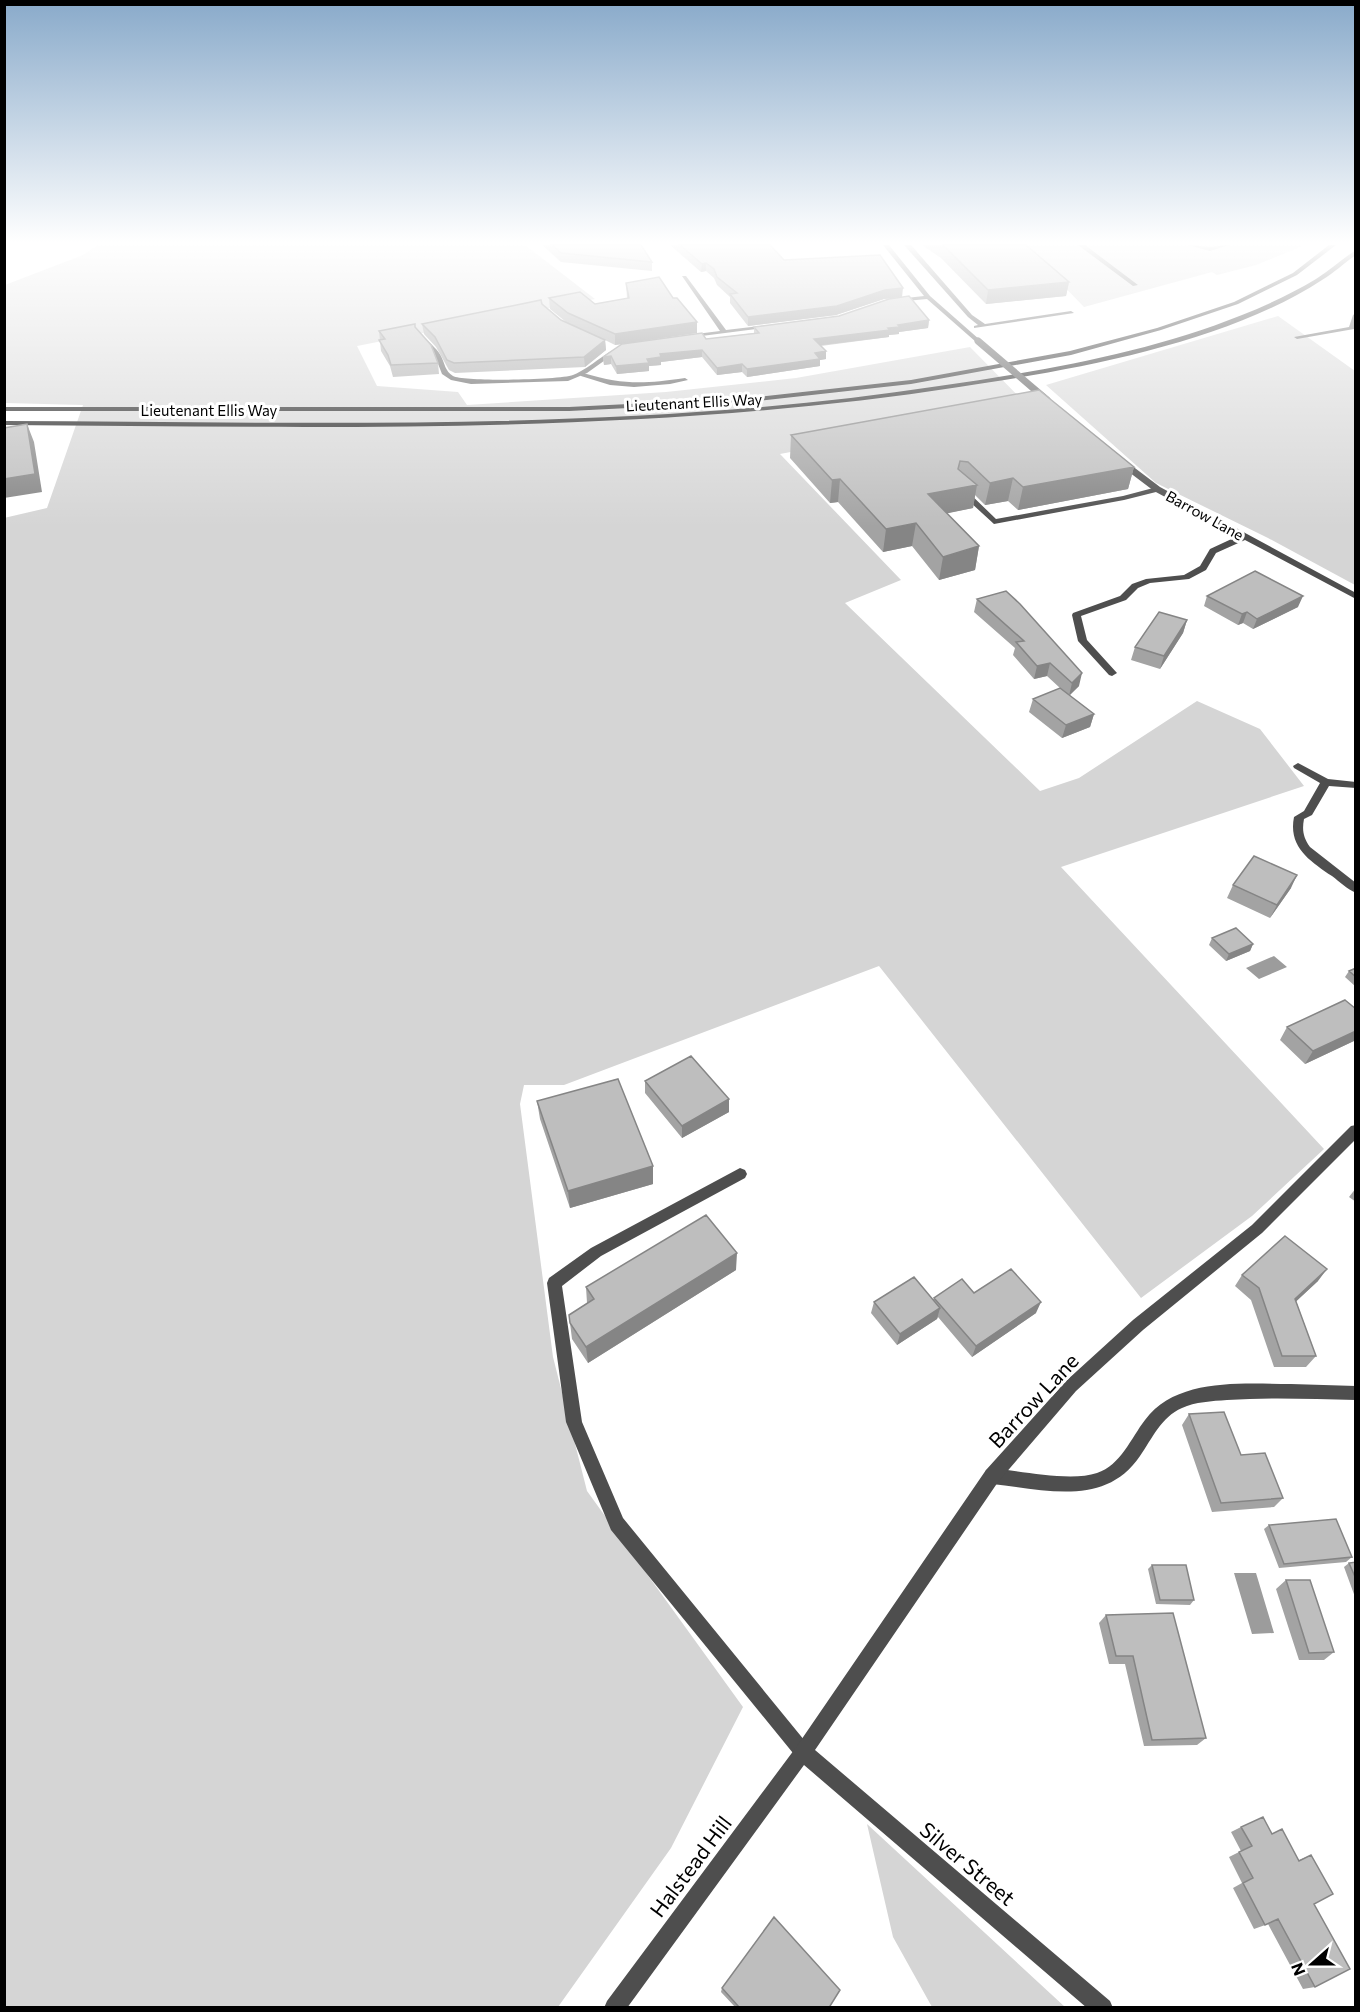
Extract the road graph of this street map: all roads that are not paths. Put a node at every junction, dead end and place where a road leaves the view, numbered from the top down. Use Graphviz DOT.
graph roads {
  1 [pos="423,339"];
  2 [pos="976,339"];
  3 [pos="1123,339"];
  4 [pos="1177,339"];
  5 [pos="640,343"];
  6 [pos="603,344"];
  7 [pos="614,349"];
  8 [pos="583,375"];
  9 [pos="685,380"];
  10 [pos="4,409"];
  11 [pos="1057,409"];
  12 [pos="4,423"];
  13 [pos="1115,457"];
  14 [pos="959,488"];
  15 [pos="1157,489"];
  16 [pos="1244,537"];
  17 [pos="1356,597"];
  18 [pos="1112,673"];
  19 [pos="1298,766"];
  20 [pos="1326,782"];
  21 [pos="1356,785"];
  22 [pos="1356,889"];
  23 [pos="1356,1130"];
  24 [pos="740,1174"];
  25 [pos="1356,1393"];
  26 [pos="992,1476"];
  27 [pos="803,1752"];
  28 [pos="614,2007"];
  29 [pos="1103,2007"];
  1 -- 8 [label="street"];
  2 -- 11 [label="street, bridge"];
  3 -- 10 [label="main road, Lieutenant Ellis Way"];
  4 -- 12 [label="main road, Lieutenant Ellis Way"];
  5 -- 7 [label="street"];
  6 -- 7 [label="street"];
  7 -- 8 [label="street"];
  8 -- 9 [label="street"];
  13 -- 15 [label="street, Barrow Lane"];
  14 -- 15 [label="street"];
  15 -- 16 [label="street, Barrow Lane"];
  16 -- 17 [label="street, Barrow Lane"];
  16 -- 18 [label="street"];
  19 -- 20 [label="street"];
  20 -- 21 [label="street"];
  20 -- 22 [label="street"];
  23 -- 26 [label="street, Barrow Lane"];
  24 -- 27 [label="street, Silver Street"];
  25 -- 26 [label="street"];
  26 -- 27 [label="street, Barrow Lane"];
  27 -- 28 [label="street, Halstead Hill"];
  27 -- 29 [label="street, Silver Street"];
}
